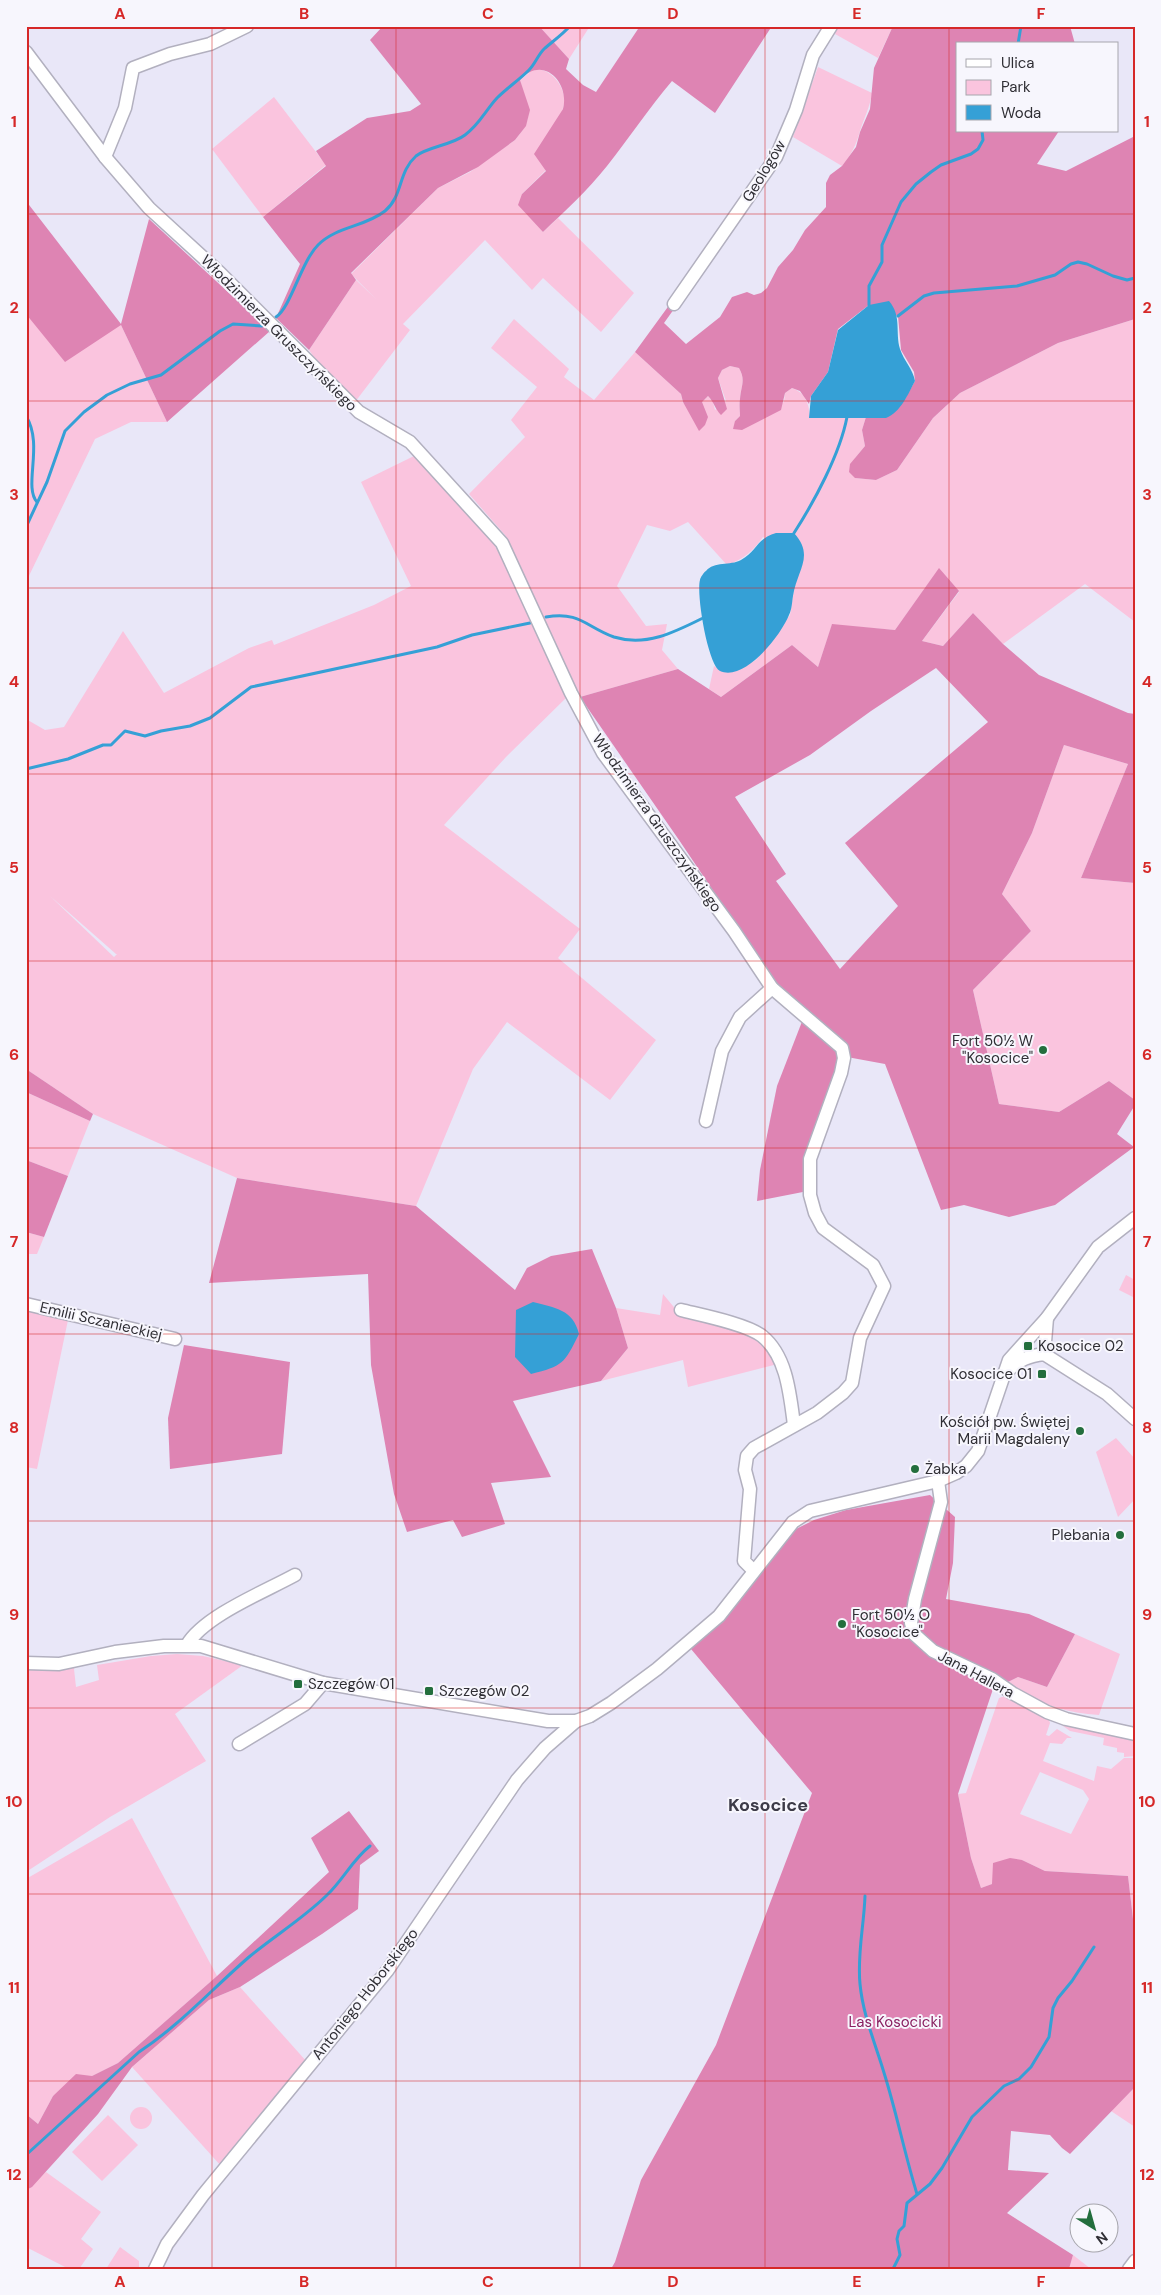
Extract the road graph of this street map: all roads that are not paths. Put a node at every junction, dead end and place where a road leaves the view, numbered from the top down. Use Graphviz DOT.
graph roads {
  1 [pos="247,26"];
  2 [pos="831,26"];
  3 [pos="26,52"];
  4 [pos="105,157"];
  5 [pos="674,304"];
  6 [pos="772,988"];
  7 [pos="706,1121"];
  8 [pos="1135,1218"];
  9 [pos="26,1304"];
  10 [pos="681,1310"];
  11 [pos="1047,1318"];
  12 [pos="175,1339"];
  13 [pos="1044,1354"];
  14 [pos="1004,1376"];
  15 [pos="1135,1419"];
  16 [pos="794,1425"];
  17 [pos="938,1481"];
  18 [pos="753,1570"];
  19 [pos="295,1575"];
  20 [pos="187,1645"];
  21 [pos="26,1663"];
  22 [pos="324,1683"];
  23 [pos="576,1721"];
  24 [pos="1135,1734"];
  25 [pos="239,1744"];
  26 [pos="1135,2261"];
  27 [pos="155,2269"];
  28 [pos="1129,2269"];
  1 -- 4 [label="street"];
  2 -- 5 [label="street, Geologów"];
  3 -- 4 [label="street, Włodzimierza Gruszczyńskiego"];
  4 -- 6 [label="street, Włodzimierza Gruszczyńskiego"];
  6 -- 7 [label="street"];
  6 -- 16 [label="street, Włodzimierza Gruszczyńskiego"];
  8 -- 11 [label="street"];
  9 -- 12 [label="street, Emilii Sczanieckiej"];
  10 -- 16 [label="street"];
  11 -- 13 [label="street"];
  11 -- 14 [label="street"];
  13 -- 14 [label="street"];
  13 -- 15 [label="street"];
  14 -- 17 [label="street"];
  16 -- 18 [label="street, Włodzimierza Gruszczyńskiego"];
  17 -- 18 [label="street"];
  17 -- 24 [label="street, Jana Hallera"];
  18 -- 23 [label="street"];
  19 -- 20 [label="street"];
  20 -- 21 [label="street"];
  20 -- 22 [label="street"];
  22 -- 23 [label="street"];
  22 -- 25 [label="street"];
  23 -- 27 [label="street, Antoniego Hoborskiego"];
  26 -- 28 [label="street"];
}
